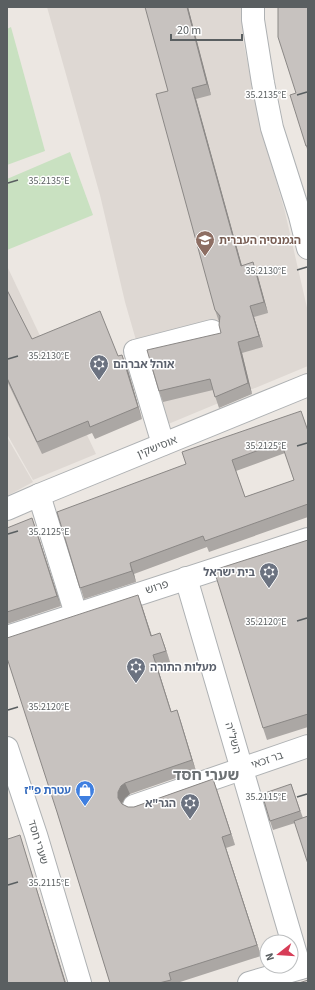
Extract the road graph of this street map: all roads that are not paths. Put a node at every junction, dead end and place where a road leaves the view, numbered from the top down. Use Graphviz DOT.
graph roads {
  1 [pos="253,7"];
  2 [pos="304,212"];
  3 [pos="308,248"];
  4 [pos="212,331"];
  5 [pos="308,385"];
  6 [pos="163,444"];
  7 [pos="39,495"];
  8 [pos="7,510"];
  9 [pos="308,539"];
  10 [pos="186,578"];
  11 [pos="76,614"];
  12 [pos="7,637"];
  13 [pos="308,746"];
  14 [pos="7,748"];
  15 [pos="242,768"];
  16 [pos="134,806"];
  17 [pos="304,967"];
  18 [pos="80,983"];
  19 [pos="249,983"];
  1 -- 2 [label="street"];
  2 -- 3 [label="street"];
  4 -- 6 [label="street"];
  5 -- 6 [label="street, אוסישקין"];
  6 -- 7 [label="street, אוסישקין"];
  7 -- 8 [label="street, אוסישקין"];
  7 -- 11 [label="street"];
  9 -- 10 [label="street, פרוש"];
  10 -- 11 [label="street, פרוש"];
  10 -- 15 [label="street, השל\"ה"];
  11 -- 12 [label="street, פרוש"];
  13 -- 15 [label="street, בר זכאי"];
  14 -- 18 [label="street, שערי חסד"];
  15 -- 16 [label="street, בר זכאי"];
  15 -- 17 [label="street, השל\"ה"];
  17 -- 19 [label="street"];
}
